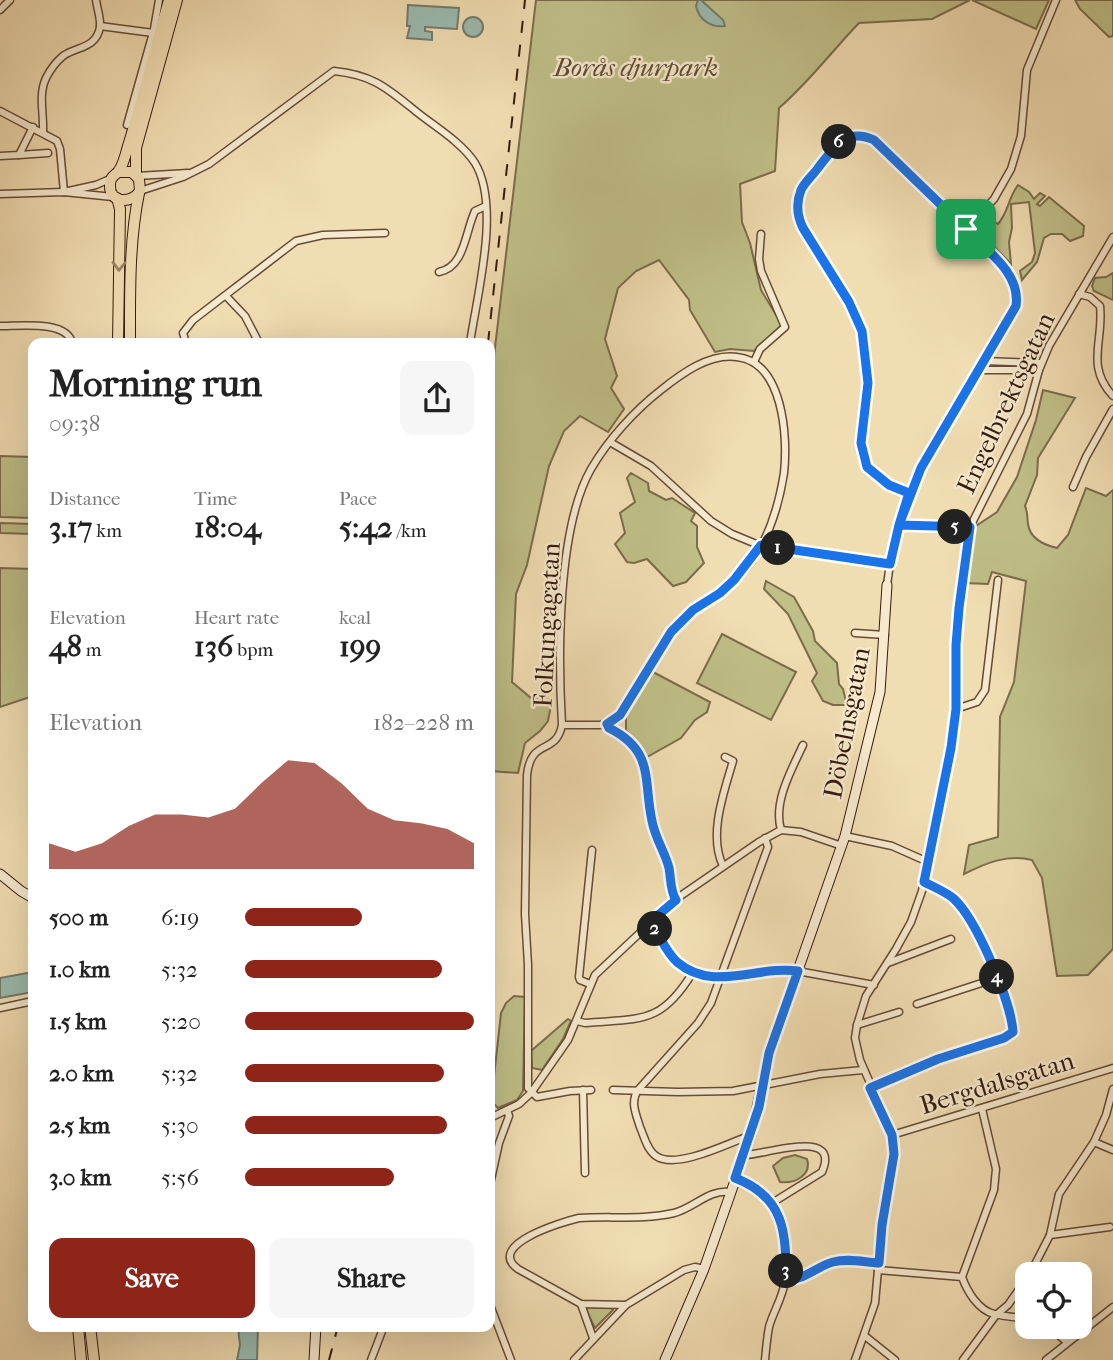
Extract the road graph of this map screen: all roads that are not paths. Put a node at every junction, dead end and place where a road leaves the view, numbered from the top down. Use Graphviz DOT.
graph roads {
  1 [pos="10,0"];
  2 [pos="96,0"];
  3 [pos="159,0"];
  4 [pos="169,0"];
  5 [pos="177,0"];
  6 [pos="1056,0"];
  7 [pos="0,9"];
  8 [pos="100,26"];
  9 [pos="153,33"];
  10 [pos="0,111"];
  11 [pos="127,125"];
  12 [pos="33,127"];
  13 [pos="43,132"];
  14 [pos="48,153"];
  15 [pos="19,155"];
  16 [pos="0,156"];
  17 [pos="190,173"];
  18 [pos="115,175"];
  19 [pos="137,175"];
  20 [pos="64,192"];
  21 [pos="139,192"];
  22 [pos="0,194"];
  23 [pos="116,198"];
  24 [pos="486,206"];
  25 [pos="966,229"];
  26 [pos="385,233"];
  27 [pos="761,234"];
  28 [pos="1113,237"];
  29 [pos="439,272"];
  30 [pos="1079,294"];
  31 [pos="226,296"];
  32 [pos="0,326"];
  33 [pos="70,338"];
  34 [pos="118,338"];
  35 [pos="130,338"];
  36 [pos="184,338"];
  37 [pos="256,338"];
  38 [pos="471,338"];
  39 [pos="754,362"];
  40 [pos="983,362"];
  41 [pos="1040,366"];
  42 [pos="979,370"];
  43 [pos="1113,396"];
  44 [pos="1113,409"];
  45 [pos="610,442"];
  46 [pos="1073,487"];
  47 [pos="909,493"];
  48 [pos="899,525"];
  49 [pos="970,527"];
  50 [pos="761,545"];
  51 [pos="890,564"];
  52 [pos="998,580"];
  53 [pos="887,585"];
  54 [pos="855,633"];
  55 [pos="885,635"];
  56 [pos="956,709"];
  57 [pos="607,724"];
  58 [pos="562,725"];
  59 [pos="803,745"];
  60 [pos="725,757"];
  61 [pos="782,830"];
  62 [pos="845,836"];
  63 [pos="765,838"];
  64 [pos="842,846"];
  65 [pos="592,850"];
  66 [pos="928,862"];
  67 [pos="723,866"];
  68 [pos="0,874"];
  69 [pos="924,882"];
  70 [pos="0,883"];
  71 [pos="28,895"];
  72 [pos="676,900"];
  73 [pos="28,901"];
  74 [pos="650,922"];
  75 [pos="951,939"];
  76 [pos="888,963"];
  77 [pos="798,971"];
  78 [pos="692,972"];
  79 [pos="721,978"];
  80 [pos="997,978"];
  81 [pos="590,984"];
  82 [pos="874,985"];
  83 [pos="28,1002"];
  84 [pos="917,1004"];
  85 [pos="0,1007"];
  86 [pos="899,1012"];
  87 [pos="578,1021"];
  88 [pos="857,1025"];
  89 [pos="1113,1068"];
  90 [pos="863,1070"];
  91 [pos="763,1086"];
  92 [pos="870,1088"];
  93 [pos="613,1090"];
  94 [pos="638,1090"];
  95 [pos="1113,1090"];
  96 [pos="531,1093"];
  97 [pos="982,1108"];
  98 [pos="507,1110"];
  99 [pos="495,1116"];
  100 [pos="751,1135"];
  101 [pos="892,1135"];
  102 [pos="1094,1142"];
  103 [pos="1113,1150"];
  104 [pos="744,1155"];
  105 [pos="495,1161"];
  106 [pos="584,1173"];
  107 [pos="735,1178"];
  108 [pos="730,1192"];
  109 [pos="772,1202"];
  110 [pos="1110,1227"];
  111 [pos="1050,1235"];
  112 [pos="1036,1262"];
  113 [pos="878,1266"];
  114 [pos="704,1269"];
  115 [pos="962,1277"];
  116 [pos="786,1279"];
  117 [pos="1015,1295"];
  118 [pos="581,1304"];
  119 [pos="626,1305"];
  120 [pos="1113,1307"];
  121 [pos="996,1315"];
  122 [pos="1015,1316"];
  123 [pos="495,1319"];
  124 [pos="79,1332"];
  125 [pos="91,1332"];
  126 [pos="316,1332"];
  127 [pos="382,1332"];
  128 [pos="865,1336"];
  129 [pos="593,1338"];
  130 [pos="1063,1339"];
  131 [pos="1067,1342"];
  132 [pos="81,1356"];
  133 [pos="93,1356"];
  134 [pos="314,1360"];
  135 [pos="371,1360"];
  136 [pos="511,1360"];
  137 [pos="574,1360"];
  138 [pos="666,1360"];
  139 [pos="765,1360"];
  140 [pos="855,1360"];
  141 [pos="895,1360"];
  142 [pos="963,1360"];
  143 [pos="1046,1360"];
  1 -- 7 [label="street"];
  2 -- 8 [label="street"];
  3 -- 9 [label="street"];
  4 -- 18 [label="main road"];
  5 -- 19 [label="main road"];
  6 -- 25 [label="street"];
  8 -- 9 [label="street"];
  8 -- 13 [label="street"];
  9 -- 11 [label="street"];
  10 -- 12 [label="street"];
  12 -- 13 [label="street"];
  12 -- 15 [label="street"];
  13 -- 20 [label="street"];
  14 -- 15 [label="street"];
  15 -- 16 [label="street"];
  17 -- 19 [label="street"];
  17 -- 21 [label="street"];
  17 -- 24 [label="street"];
  18 -- 19 [label="main road"];
  18 -- 20 [label="street"];
  18 -- 23 [label="main road"];
  19 -- 21 [label="main road"];
  20 -- 22 [label="street"];
  20 -- 23 [label="street"];
  21 -- 23 [label="main road"];
  21 -- 35 [label="main road"];
  23 -- 34 [label="main road, one-way"];
  24 -- 29 [label="street"];
  24 -- 38 [label="street"];
  25 -- 40 [label="street, Döbelnsgatan"];
  25 -- 47 [label="street, Döbelnsgatan"];
  26 -- 31 [label="street"];
  27 -- 39 [label="street"];
  28 -- 30 [label="street, Engelbrektsgatan"];
  30 -- 41 [label="street, Engelbrektsgatan"];
  30 -- 43 [label="street"];
  31 -- 36 [label="street"];
  31 -- 37 [label="street"];
  32 -- 33 [label="street"];
  39 -- 45 [label="street, Folkungagatan"];
  39 -- 50 [label="street"];
  40 -- 41 [label="street"];
  40 -- 42 [label="street, Döbelnsgatan"];
  41 -- 42 [label="street"];
  41 -- 49 [label="street, Engelbrektsgatan"];
  42 -- 47 [label="street, Döbelnsgatan"];
  44 -- 46 [label="street"];
  45 -- 50 [label="street"];
  45 -- 58 [label="street, Folkungagatan"];
  47 -- 48 [label="street, Döbelnsgatan"];
  48 -- 49 [label="street"];
  48 -- 51 [label="street, Döbelnsgatan"];
  49 -- 56 [label="street, Engelbrektsgatan"];
  50 -- 51 [label="street"];
  50 -- 57 [label="street"];
  51 -- 53 [label="street, Döbelnsgatan"];
  52 -- 56 [label="street"];
  53 -- 55 [label="street, Döbelnsgatan"];
  54 -- 55 [label="street"];
  55 -- 62 [label="street, Döbelnsgatan"];
  56 -- 66 [label="street, Engelbrektsgatan"];
  57 -- 58 [label="street"];
  57 -- 72 [label="street"];
  58 -- 96 [label="street"];
  59 -- 61 [label="street"];
  60 -- 67 [label="street"];
  61 -- 63 [label="street"];
  61 -- 64 [label="street"];
  62 -- 64 [label="street, Döbelnsgatan"];
  62 -- 66 [label="street"];
  63 -- 67 [label="street"];
  63 -- 79 [label="street"];
  64 -- 77 [label="street, Döbelnsgatan"];
  65 -- 81 [label="street"];
  66 -- 69 [label="street, Engelbrektsgatan"];
  67 -- 72 [label="street"];
  68 -- 71 [label="street"];
  69 -- 76 [label="street, Engelbrektsgatan"];
  69 -- 80 [label="street"];
  70 -- 73 [label="street"];
  72 -- 74 [label="street"];
  74 -- 78 [label="street"];
  74 -- 81 [label="street"];
  75 -- 76 [label="street"];
  76 -- 82 [label="street, Engelbrektsgatan"];
  77 -- 79 [label="street"];
  77 -- 82 [label="street"];
  77 -- 91 [label="street, Döbelnsgatan"];
  78 -- 79 [label="street"];
  78 -- 87 [label="street"];
  79 -- 94 [label="street"];
  80 -- 84 [label="street"];
  80 -- 92 [label="street"];
  81 -- 87 [label="street"];
  82 -- 88 [label="street, Engelbrektsgatan"];
  83 -- 85 [label="street"];
  86 -- 88 [label="street"];
  87 -- 96 [label="street"];
  88 -- 90 [label="street, Engelbrektsgatan"];
  89 -- 97 [label="street, Bergdalsgatan"];
  90 -- 91 [label="street"];
  90 -- 92 [label="street, Engelbrektsgatan"];
  91 -- 94 [label="street"];
  91 -- 100 [label="street, Döbelnsgatan"];
  92 -- 101 [label="street, Engelbrektsgatan"];
  93 -- 94 [label="street"];
  94 -- 100 [label="street"];
  95 -- 102 [label="street"];
  96 -- 98 [label="street"];
  96 -- 106 [label="street"];
  97 -- 101 [label="street, Bergdalsgatan"];
  97 -- 115 [label="street"];
  98 -- 99 [label="street"];
  98 -- 105 [label="street"];
  100 -- 104 [label="street, Döbelnsgatan"];
  101 -- 113 [label="street, Engelbrektsgatan"];
  102 -- 103 [label="street"];
  102 -- 111 [label="street"];
  104 -- 107 [label="street, Döbelnsgatan"];
  104 -- 109 [label="street"];
  107 -- 108 [label="street, Döbelnsgatan"];
  107 -- 109 [label="street"];
  108 -- 114 [label="street, Döbelnsgatan"];
  108 -- 118 [label="street"];
  109 -- 116 [label="street"];
  110 -- 111 [label="street"];
  111 -- 112 [label="street"];
  113 -- 115 [label="street"];
  113 -- 116 [label="street"];
  113 -- 128 [label="street, Engelbrektsgatan"];
  114 -- 119 [label="street"];
  114 -- 138 [label="street, Döbelnsgatan"];
  115 -- 121 [label="street"];
  116 -- 139 [label="street"];
  117 -- 121 [label="street"];
  118 -- 119 [label="street"];
  118 -- 129 [label="street"];
  119 -- 129 [label="street"];
  120 -- 131 [label="street"];
  121 -- 122 [label="street"];
  121 -- 142 [label="street"];
  123 -- 136 [label="street"];
  124 -- 132 [label="main road"];
  125 -- 133 [label="main road"];
  126 -- 134 [label="street"];
  127 -- 135 [label="street"];
  128 -- 140 [label="street, Engelbrektsgatan"];
  128 -- 141 [label="street"];
  129 -- 137 [label="street"];
  130 -- 131 [label="street"];
  131 -- 143 [label="street"];
}
